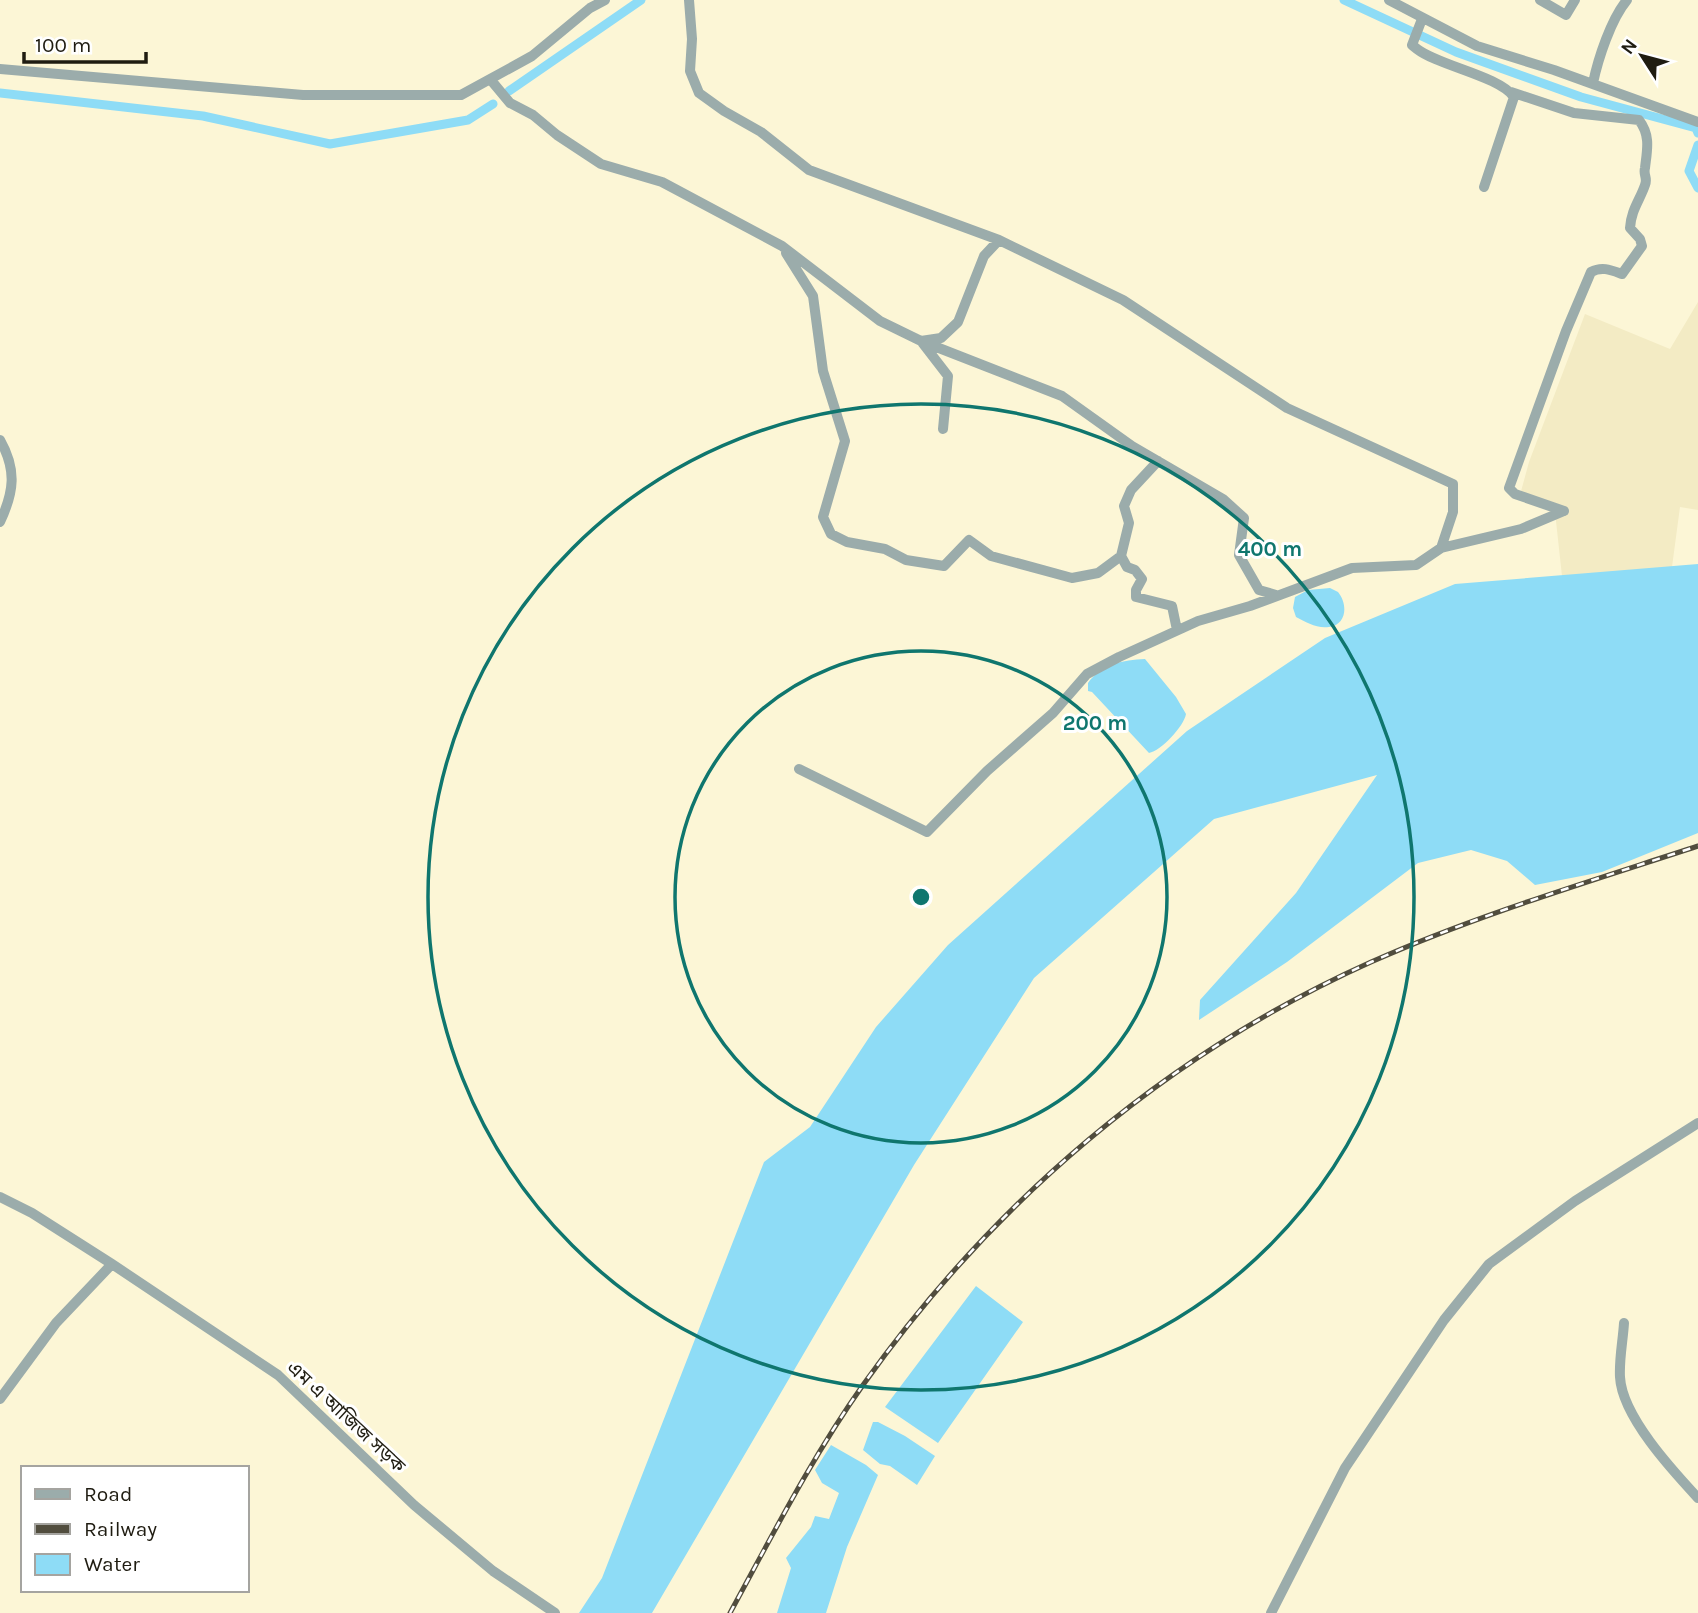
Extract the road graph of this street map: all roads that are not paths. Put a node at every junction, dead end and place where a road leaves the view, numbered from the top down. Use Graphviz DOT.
graph roads {
  1 [pos="605,0"];
  2 [pos="689,0"];
  3 [pos="1389,0"];
  4 [pos="1540,0"];
  5 [pos="1575,0"];
  6 [pos="1627,0"];
  7 [pos="1421,21"];
  8 [pos="0,69"];
  9 [pos="490,79"];
  10 [pos="1593,83"];
  11 [pos="1511,92"];
  12 [pos="1698,122"];
  13 [pos="1484,187"];
  14 [pos="999,240"];
  15 [pos="782,246"];
  16 [pos="921,341"];
  17 [pos="943,429"];
  18 [pos="0,440"];
  19 [pos="1158,461"];
  20 [pos="0,522"];
  21 [pos="1441,548"];
  22 [pos="1121,556"];
  23 [pos="1276,595"];
  24 [pos="1177,631"];
  25 [pos="799,769"];
  26 [pos="1698,1123"];
  27 [pos="0,1197"];
  28 [pos="112,1264"];
  29 [pos="1624,1323"];
  30 [pos="0,1399"];
  31 [pos="1698,1498"];
  32 [pos="553,1611"];
  33 [pos="1271,1613"];
  1 -- 9 [label="street"];
  2 -- 14 [label="street"];
  3 -- 7 [label="street"];
  4 -- 5 [label="street"];
  6 -- 10 [label="street"];
  7 -- 10 [label="street"];
  7 -- 11 [label="street"];
  8 -- 9 [label="street"];
  9 -- 15 [label="street"];
  10 -- 12 [label="street"];
  11 -- 13 [label="street"];
  11 -- 21 [label="street"];
  14 -- 16 [label="street"];
  14 -- 21 [label="street"];
  15 -- 16 [label="street"];
  15 -- 22 [label="street"];
  16 -- 17 [label="street"];
  16 -- 19 [label="street"];
  18 -- 20 [label="street"];
  19 -- 22 [label="street"];
  19 -- 23 [label="street"];
  21 -- 23 [label="street"];
  22 -- 24 [label="street"];
  23 -- 24 [label="street"];
  24 -- 25 [label="street"];
  26 -- 33 [label="street"];
  27 -- 28 [label="street, এম এ আজিজ সড়ক"];
  28 -- 30 [label="street"];
  28 -- 32 [label="street, এম এ আজিজ সড়ক"];
  29 -- 31 [label="street"];
}
